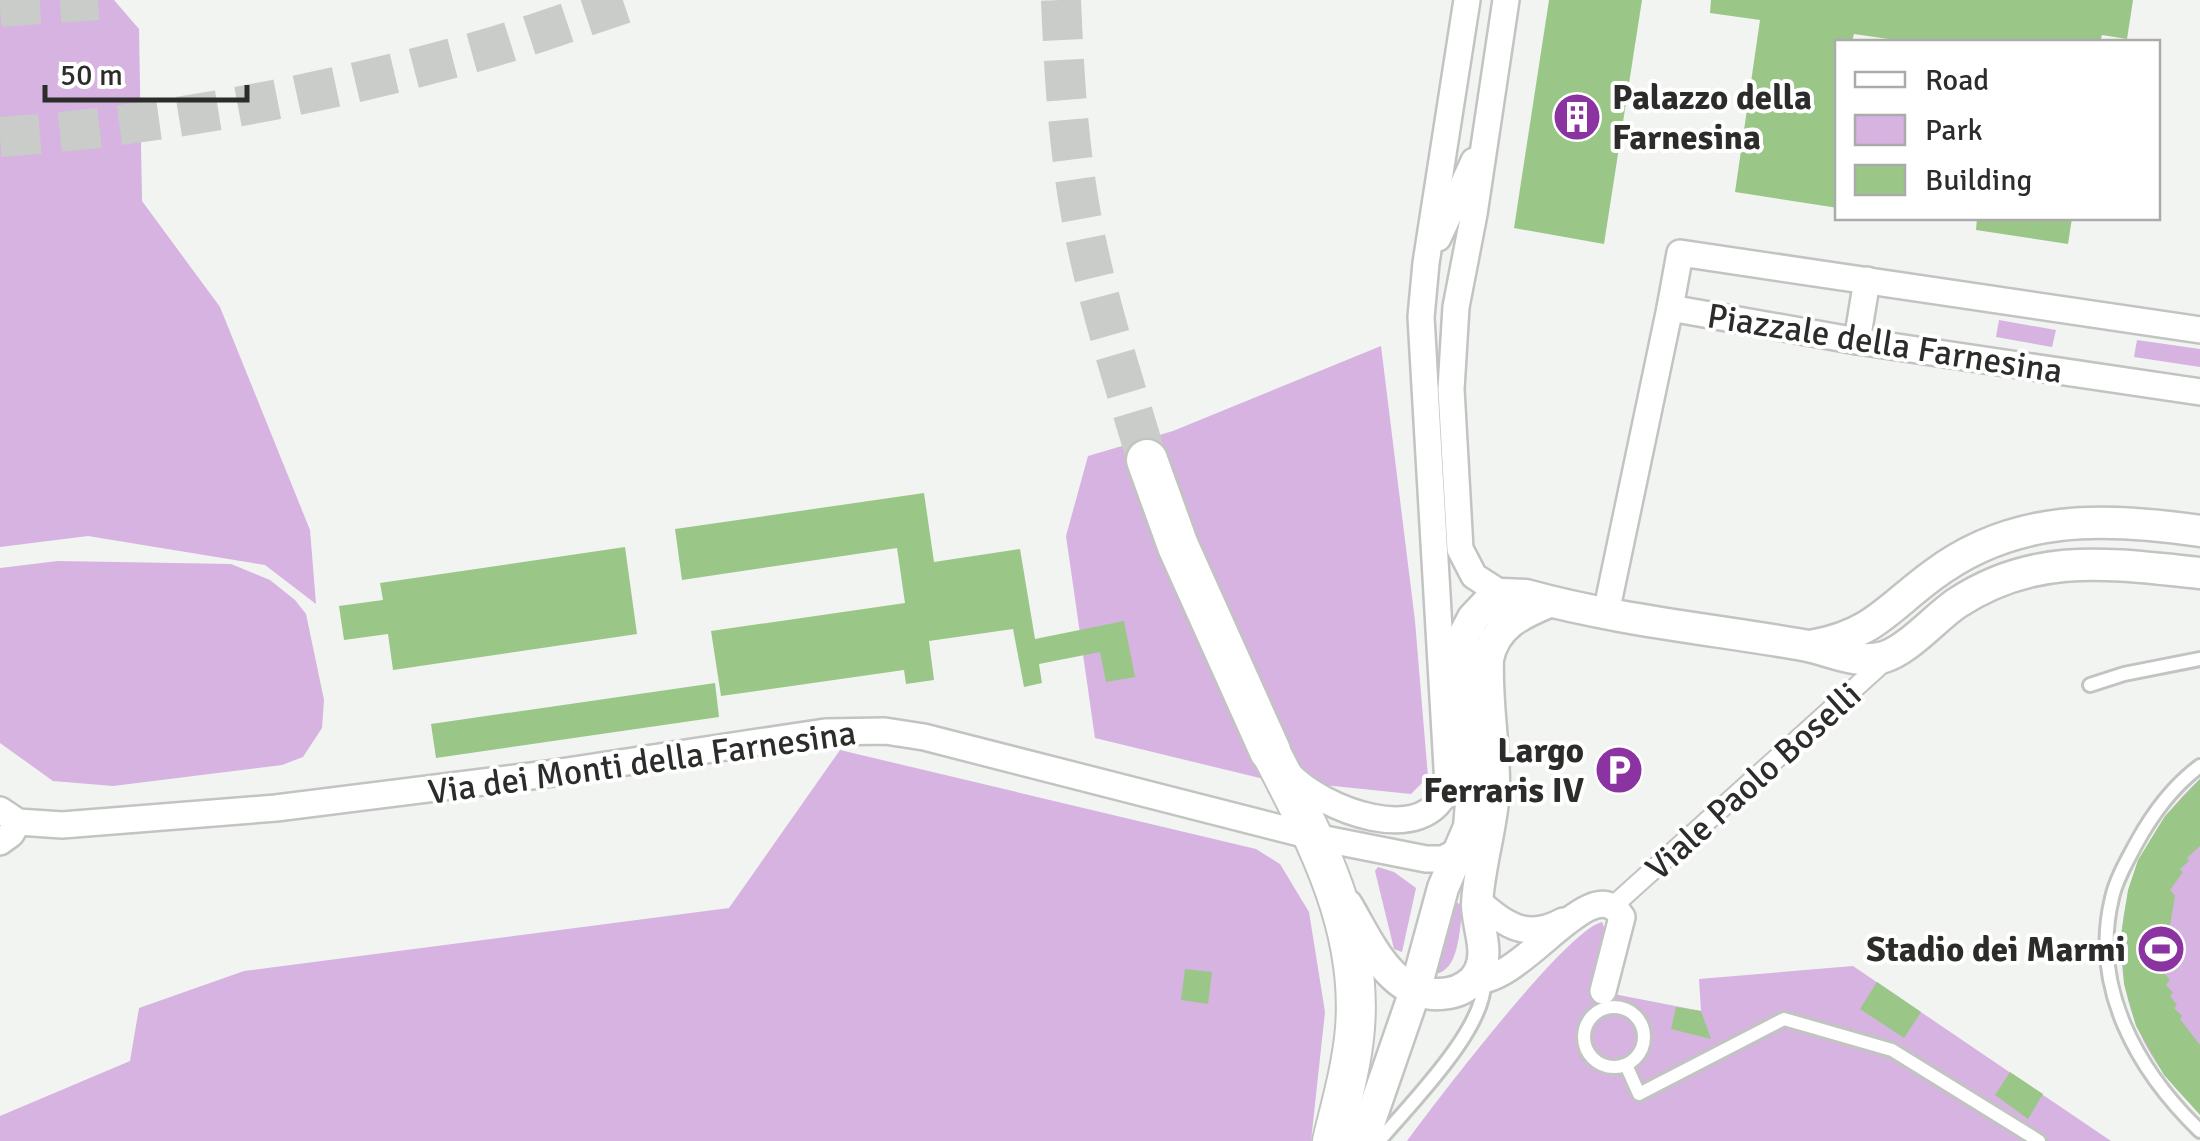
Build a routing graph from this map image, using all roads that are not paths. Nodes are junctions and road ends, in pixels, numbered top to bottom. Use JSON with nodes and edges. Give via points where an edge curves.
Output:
{"nodes":[{"id":1,"x":1467,"y":0,"type":"edge"},
{"id":2,"x":1506,"y":0,"type":"edge"},
{"id":3,"x":1484,"y":138,"type":"junction"},
{"id":4,"x":1426,"y":263,"type":"junction"},
{"id":5,"x":1867,"y":280,"type":"junction"},
{"id":6,"x":1670,"y":308,"type":"junction"},
{"id":7,"x":2200,"y":330,"type":"edge"},
{"id":8,"x":1857,"y":341,"type":"junction"},
{"id":9,"x":2200,"y":392,"type":"edge"},
{"id":10,"x":1147,"y":460,"type":"tunnel mouth"},
{"id":11,"x":2200,"y":531,"type":"edge"},
{"id":12,"x":2200,"y":573,"type":"edge"},
{"id":13,"x":1502,"y":594,"type":"junction"},
{"id":14,"x":1549,"y":602,"type":"junction"},
{"id":15,"x":1606,"y":613,"type":"junction"},
{"id":16,"x":1807,"y":646,"type":"junction"},
{"id":17,"x":1892,"y":654,"type":"junction"},
{"id":18,"x":2200,"y":659,"type":"edge"},
{"id":19,"x":2090,"y":685,"type":"dead end"},
{"id":20,"x":1270,"y":751,"type":"junction"},
{"id":21,"x":2200,"y":766,"type":"edge"},
{"id":22,"x":9,"y":816,"type":"edge"},
{"id":23,"x":1315,"y":838,"type":"junction"},
{"id":24,"x":0,"y":842,"type":"edge"},
{"id":25,"x":1458,"y":851,"type":"junction"},
{"id":26,"x":1334,"y":886,"type":"junction"},
{"id":27,"x":1478,"y":900,"type":"junction"},
{"id":28,"x":1613,"y":906,"type":"junction"},
{"id":29,"x":1576,"y":914,"type":"junction"},
{"id":30,"x":1479,"y":976,"type":"junction"},
{"id":31,"x":1416,"y":992,"type":"junction"},
{"id":32,"x":1606,"y":1000,"type":"junction"},
{"id":33,"x":1626,"y":1065,"type":"junction"},
{"id":34,"x":2200,"y":1131,"type":"edge"},
{"id":35,"x":1332,"y":1141,"type":"edge"},
{"id":36,"x":1363,"y":1141,"type":"edge"},
{"id":37,"x":1379,"y":1141,"type":"edge"},
{"id":38,"x":2038,"y":1141,"type":"edge"}],
"edges":[{"from":1,"to":4,"type":"street"},
{"from":2,"to":3,"type":"street"},
{"from":3,"to":4,"type":"street"},
{"from":3,"to":13,"type":"street","via":[[1456,307],[1451,425],[1463,560]]},
{"from":4,"to":20,"type":"street","via":[[1421,344],[1446,792],[1438,805],[1408,820],[1351,812],[1308,792]]},
{"from":5,"to":6,"type":"street","name":"Piazzale della Farnesina","via":[[1680,253]]},
{"from":5,"to":7,"type":"street","name":"Piazzale della Farnesina"},
{"from":5,"to":8,"type":"street"},
{"from":6,"to":8,"type":"street","name":"Piazzale della Farnesina"},
{"from":6,"to":15,"type":"street"},
{"from":8,"to":9,"type":"street","name":"Piazzale della Farnesina"},
{"from":10,"to":20,"type":"highway"},
{"from":11,"to":16,"type":"street","name":"Viale Paolo Boselli","via":[[2082,521],[1997,540],[1934,574],[1855,636]]},
{"from":12,"to":17,"type":"street","name":"Viale Paolo Boselli","via":[[2078,564],[2017,573],[1954,605]]},
{"from":13,"to":14,"type":"street"},
{"from":13,"to":25,"type":"street","via":[[1480,608],[1462,642],[1473,780],[1469,827]]},
{"from":14,"to":15,"type":"street"},
{"from":14,"to":27,"type":"street","via":[[1510,620],[1490,648],[1493,800]]},
{"from":15,"to":16,"type":"street"},
{"from":16,"to":17,"type":"street","name":"Viale Paolo Boselli","via":[[1853,659]]},
{"from":17,"to":28,"type":"street","name":"Viale Paolo Boselli"},
{"from":18,"to":19,"type":"lane"},
{"from":20,"to":23,"type":"main road"},
{"from":21,"to":34,"type":"lane","via":[[2148,821],[2112,894],[2106,930],[2116,1004],[2128,1036],[2158,1088]]},
{"from":22,"to":23,"type":"street","name":"Via dei Monti della Farnesina","via":[[62,825],[369,799],[864,730],[942,741]]},
{"from":22,"to":24,"type":"street","name":"Via dei Monti della Farnesina","via":[[11,834]]},
{"from":23,"to":25,"type":"street","name":"Via dei Monti della Farnesina","via":[[1426,859]]},
{"from":23,"to":26,"type":"main road"},
{"from":25,"to":31,"type":"street"},
{"from":26,"to":31,"type":"street","via":[[1385,968]]},
{"from":26,"to":35,"type":"main road","via":[[1350,941],[1356,1011]]},
{"from":27,"to":29,"type":"street","via":[[1507,926],[1526,931],[1548,929]]},
{"from":27,"to":30,"type":"street"},
{"from":28,"to":29,"type":"street","name":"Viale Paolo Boselli","via":[[1596,904]]},
{"from":28,"to":32,"type":"street","name":"Viale Paolo Boselli","via":[[1622,923]]},
{"from":29,"to":30,"type":"street","name":"Viale Paolo Boselli","via":[[1498,978]]},
{"from":30,"to":31,"type":"street","name":"Viale Paolo Boselli","via":[[1446,994]]},
{"from":30,"to":37,"type":"lane","via":[[1482,1005],[1473,1025]]},
{"from":31,"to":36,"type":"street"},
{"from":32,"to":33,"type":"lane","via":[[1641,1025],[1644,1044]]},
{"from":32,"to":33,"type":"lane","via":[[1586,1026],[1586,1046],[1597,1062]]},
{"from":33,"to":38,"type":"lane","via":[[1639,1094],[1784,1019],[1892,1050]]}]}
